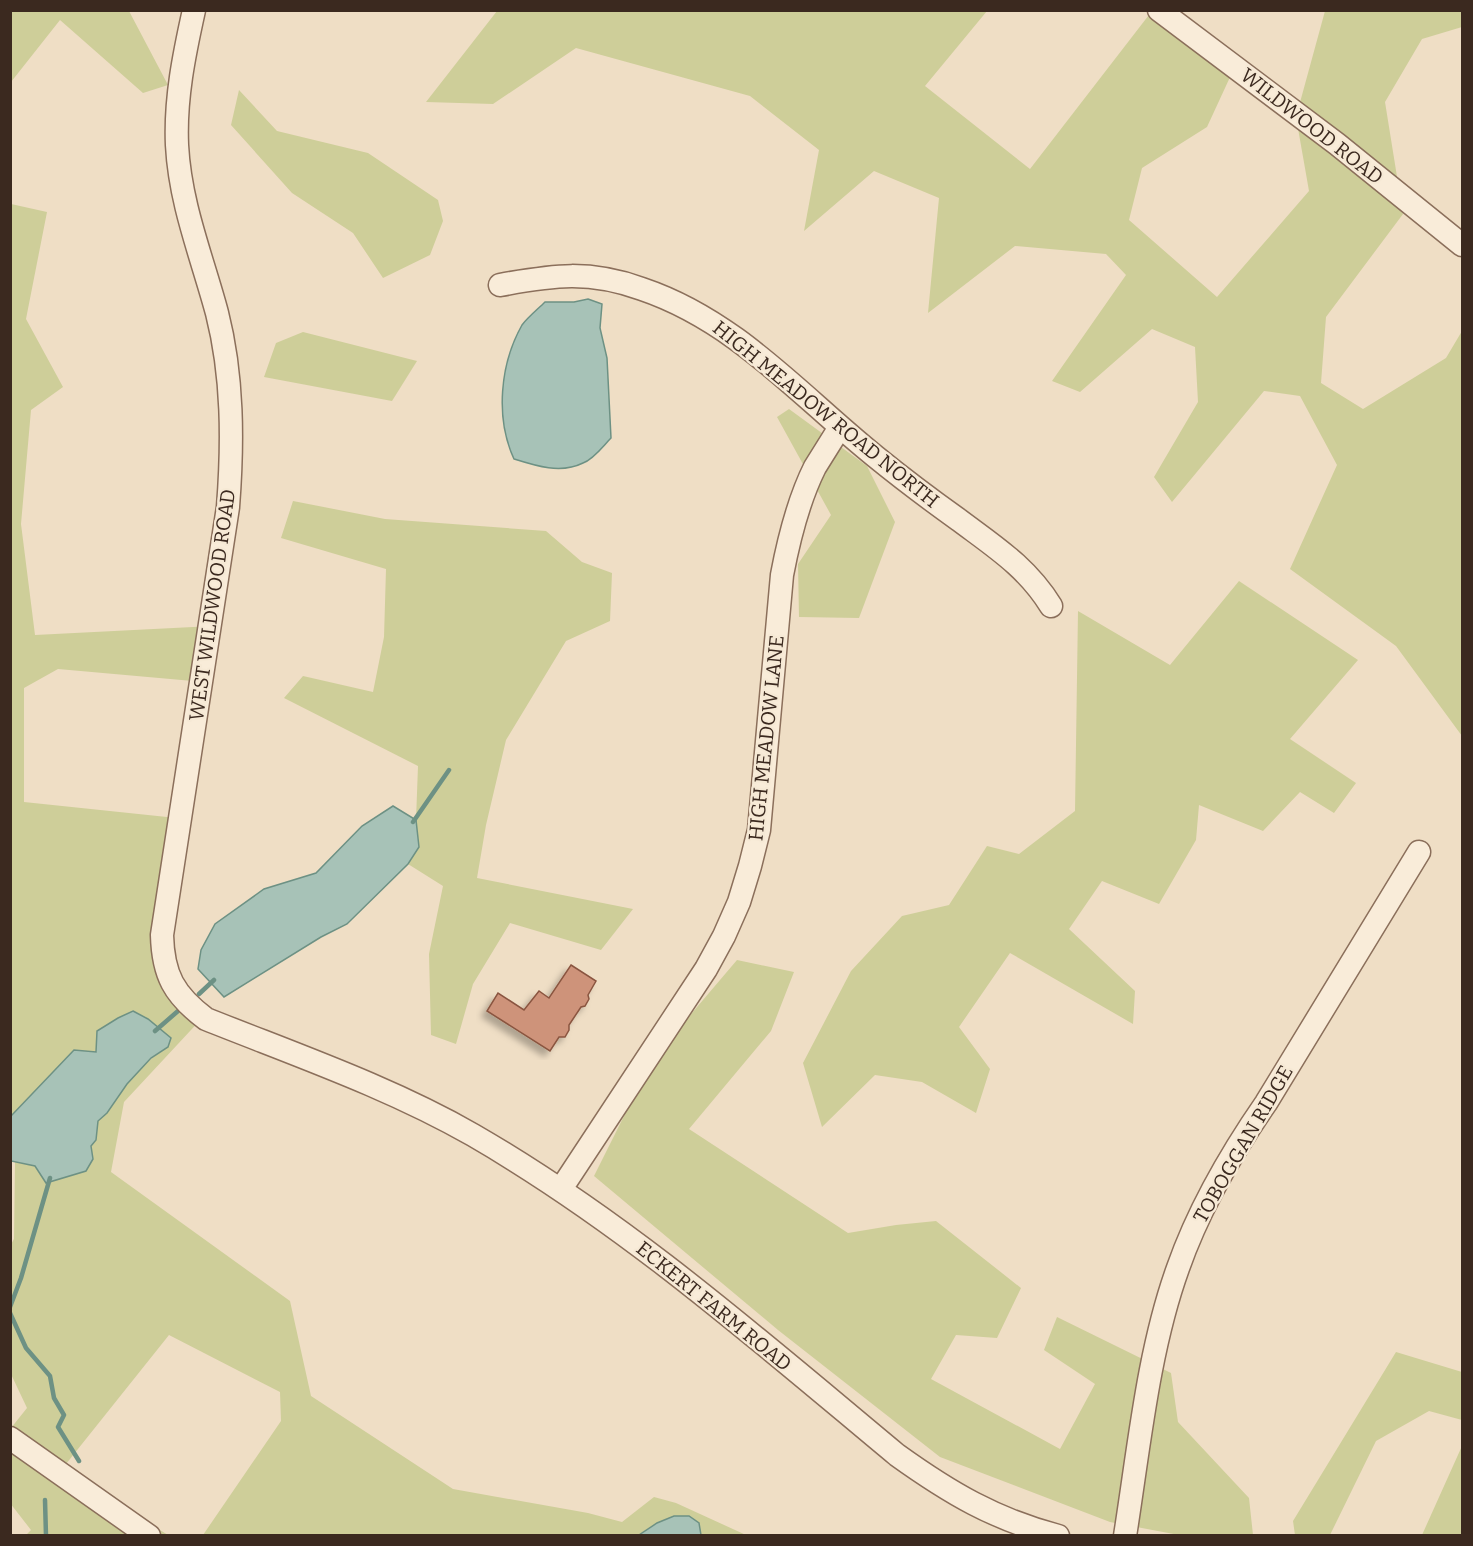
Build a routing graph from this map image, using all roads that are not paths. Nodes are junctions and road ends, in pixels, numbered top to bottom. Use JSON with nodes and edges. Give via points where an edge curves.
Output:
{"nodes":[{"id":1,"x":194,"y":10,"type":"edge"},
{"id":2,"x":1159,"y":10,"type":"edge"},
{"id":3,"x":1462,"y":245,"type":"edge"},
{"id":4,"x":500,"y":285,"type":"dead end"},
{"id":5,"x":840,"y":427,"type":"junction"},
{"id":6,"x":1052,"y":606,"type":"dead end"},
{"id":7,"x":1419,"y":852,"type":"dead end"},
{"id":8,"x":364,"y":1082,"type":"joint"},
{"id":9,"x":561,"y":1189,"type":"junction"},
{"id":10,"x":10,"y":1438,"type":"edge"},
{"id":11,"x":149,"y":1536,"type":"edge"},
{"id":12,"x":1058,"y":1536,"type":"edge"},
{"id":13,"x":1125,"y":1536,"type":"edge"}],
"edges":[{"from":1,"to":8,"type":"street","name":"WEST WILDWOOD ROAD","via":[[181,73],[177,146],[189,224],[217,315],[226,363],[232,459],[226,522],[162,935],[163,956],[177,992],[206,1019]]},
{"from":2,"to":3,"type":"street","name":"WILDWOOD ROAD"},
{"from":4,"to":5,"type":"street","name":"HIGH MEADOW ROAD NORTH","via":[[550,276],[588,276],[670,299],[742,341]]},
{"from":5,"to":6,"type":"street","name":"HIGH MEADOW ROAD NORTH","via":[[1008,555]]},
{"from":5,"to":9,"type":"street","name":"HIGH MEADOW LANE","via":[[816,467],[789,540],[782,575],[761,813],[739,902],[706,969]]},
{"from":7,"to":13,"type":"street","name":"TOBOGGAN RIDGE","via":[[1216,1181],[1193,1229],[1174,1278],[1155,1350]]},
{"from":8,"to":9,"type":"street","name":"ECKERT FARM ROAD","via":[[472,1134]]},
{"from":9,"to":12,"type":"street","name":"ECKERT FARM ROAD","via":[[710,1300],[928,1478],[998,1516]]},
{"from":10,"to":11,"type":"street"}]}
